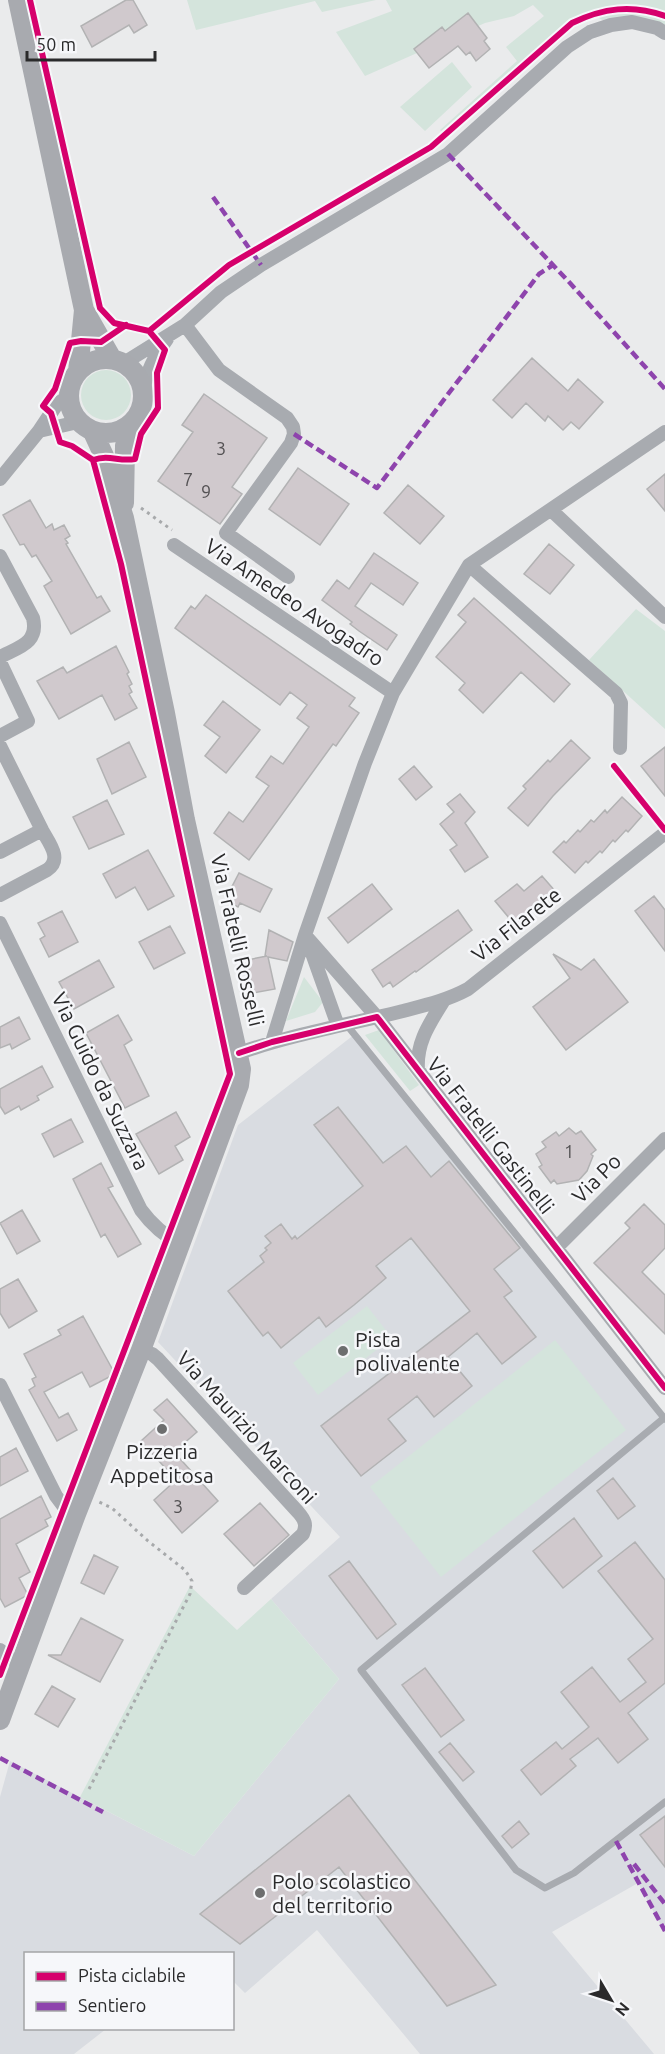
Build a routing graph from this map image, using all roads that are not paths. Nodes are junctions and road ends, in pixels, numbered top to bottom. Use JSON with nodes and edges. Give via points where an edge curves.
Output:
{"nodes":[{"id":1,"x":22,"y":1,"type":"edge"},
{"id":2,"x":665,"y":33,"type":"edge"},
{"id":3,"x":84,"y":310,"type":"junction"},
{"id":4,"x":185,"y":325,"type":"junction"},
{"id":5,"x":170,"y":334,"type":"junction"},
{"id":6,"x":118,"y":361,"type":"junction"},
{"id":7,"x":78,"y":372,"type":"junction"},
{"id":8,"x":143,"y":394,"type":"junction"},
{"id":9,"x":68,"y":397,"type":"junction"},
{"id":10,"x":132,"y":423,"type":"junction"},
{"id":11,"x":86,"y":427,"type":"junction"},
{"id":12,"x":39,"y":431,"type":"junction"},
{"id":13,"x":665,"y":432,"type":"edge"},
{"id":14,"x":0,"y":479,"type":"edge"},
{"id":15,"x":551,"y":510,"type":"junction"},
{"id":16,"x":124,"y":518,"type":"junction"},
{"id":17,"x":174,"y":545,"type":"dead end"},
{"id":18,"x":0,"y":556,"type":"edge"},
{"id":19,"x":469,"y":565,"type":"junction"},
{"id":20,"x":288,"y":577,"type":"dead end"},
{"id":21,"x":665,"y":617,"type":"edge"},
{"id":22,"x":0,"y":657,"type":"edge"},
{"id":23,"x":0,"y":662,"type":"edge"},
{"id":24,"x":393,"y":693,"type":"junction"},
{"id":25,"x":0,"y":736,"type":"edge"},
{"id":26,"x":0,"y":746,"type":"edge"},
{"id":27,"x":621,"y":748,"type":"dead end"},
{"id":28,"x":42,"y":830,"type":"junction"},
{"id":29,"x":665,"y":833,"type":"edge"},
{"id":30,"x":0,"y":852,"type":"edge"},
{"id":31,"x":0,"y":895,"type":"edge"},
{"id":32,"x":0,"y":923,"type":"edge"},
{"id":33,"x":305,"y":935,"type":"junction"},
{"id":34,"x":4,"y":941,"type":"edge"},
{"id":35,"x":444,"y":1000,"type":"junction"},
{"id":36,"x":377,"y":1017,"type":"junction"},
{"id":37,"x":342,"y":1025,"type":"junction"},
{"id":38,"x":272,"y":1041,"type":"junction"},
{"id":39,"x":239,"y":1053,"type":"junction"},
{"id":40,"x":418,"y":1070,"type":"junction"},
{"id":41,"x":665,"y":1139,"type":"edge"},
{"id":42,"x":180,"y":1244,"type":"junction"},
{"id":43,"x":557,"y":1247,"type":"junction"},
{"id":44,"x":141,"y":1350,"type":"junction"},
{"id":45,"x":0,"y":1385,"type":"edge"},
{"id":46,"x":665,"y":1388,"type":"edge"},
{"id":47,"x":664,"y":1418,"type":"edge"},
{"id":48,"x":76,"y":1514,"type":"junction"},
{"id":49,"x":244,"y":1588,"type":"dead end"},
{"id":50,"x":0,"y":1650,"type":"edge"},
{"id":51,"x":20,"y":1664,"type":"junction"},
{"id":52,"x":0,"y":1720,"type":"edge"},
{"id":53,"x":665,"y":1802,"type":"edge"}],
"edges":[{"from":1,"to":3,"type":"street"},
{"from":2,"to":4,"type":"street","via":[[632,22],[590,32],[567,47],[448,154],[261,265],[221,292]]},
{"from":3,"to":6,"type":"street"},
{"from":3,"to":7,"type":"street"},
{"from":4,"to":5,"type":"street"},
{"from":4,"to":20,"type":"street","via":[[219,370],[280,411],[293,427],[291,443],[226,533]]},
{"from":5,"to":6,"type":"street"},
{"from":5,"to":8,"type":"street","via":[[154,358]]},
{"from":6,"to":7,"type":"street","via":[[89,363]]},
{"from":6,"to":8,"type":"street","via":[[138,376]]},
{"from":7,"to":9,"type":"street"},
{"from":8,"to":10,"type":"street","name":"Via Fratelli Rosselli"},
{"from":9,"to":11,"type":"street","name":"Via Fratelli Rosselli","via":[[73,414]]},
{"from":9,"to":12,"type":"street","via":[[57,404]]},
{"from":10,"to":11,"type":"street","via":[[123,430],[103,434]]},
{"from":10,"to":16,"type":"street","name":"Via Fratelli Rosselli","via":[[125,446]]},
{"from":11,"to":12,"type":"street"},
{"from":11,"to":16,"type":"street","name":"Via Fratelli Rosselli","via":[[104,456]]},
{"from":12,"to":14,"type":"street"},
{"from":13,"to":15,"type":"street","name":"Via Amedeo Avogadro"},
{"from":15,"to":19,"type":"street","name":"Via Amedeo Avogadro"},
{"from":15,"to":21,"type":"street"},
{"from":16,"to":39,"type":"street","name":"Via Fratelli Rosselli","via":[[164,674],[185,820]]},
{"from":17,"to":24,"type":"street","name":"Via Amedeo Avogadro"},
{"from":18,"to":22,"type":"street","via":[[35,627],[29,641]]},
{"from":19,"to":24,"type":"street","name":"Via Amedeo Avogadro"},
{"from":19,"to":27,"type":"street","via":[[616,693],[621,703]]},
{"from":23,"to":25,"type":"street","via":[[28,720]]},
{"from":24,"to":33,"type":"street","name":"Via Amedeo Avogadro"},
{"from":26,"to":28,"type":"street"},
{"from":28,"to":30,"type":"street"},
{"from":28,"to":31,"type":"street","via":[[54,852],[52,866]]},
{"from":29,"to":35,"type":"street","name":"Via Filarete","via":[[468,989]]},
{"from":32,"to":34,"type":"street","name":"Via Guido da Suzzara"},
{"from":33,"to":36,"type":"street","name":"Via Fratelli Gastinelli"},
{"from":33,"to":37,"type":"street"},
{"from":33,"to":38,"type":"street","name":"Via Amedeo Avogadro"},
{"from":34,"to":42,"type":"street","name":"Via Guido da Suzzara","via":[[141,1210],[152,1225]]},
{"from":35,"to":36,"type":"street","name":"Via Filarete"},
{"from":35,"to":40,"type":"street","via":[[420,1043]]},
{"from":36,"to":37,"type":"street"},
{"from":36,"to":40,"type":"street","name":"Via Fratelli Gastinelli"},
{"from":37,"to":38,"type":"street"},
{"from":37,"to":47,"type":"lane"},
{"from":38,"to":39,"type":"street"},
{"from":39,"to":42,"type":"street","name":"Via Fratelli Rosselli","via":[[239,1085]]},
{"from":40,"to":43,"type":"street","name":"Via Fratelli Gastinelli"},
{"from":41,"to":43,"type":"street","name":"Via Po"},
{"from":42,"to":44,"type":"street","name":"Via Fratelli Rosselli"},
{"from":43,"to":46,"type":"street","name":"Via Fratelli Gastinelli"},
{"from":44,"to":48,"type":"street","name":"Via Fratelli Rosselli"},
{"from":44,"to":49,"type":"street","name":"Via Maurizio Marconi","via":[[158,1359],[305,1523],[303,1534]]},
{"from":45,"to":48,"type":"street","via":[[56,1496]]},
{"from":47,"to":53,"type":"lane","via":[[362,1670],[516,1870],[545,1888],[574,1873]]},
{"from":48,"to":51,"type":"street","name":"Via Fratelli Rosselli"},
{"from":50,"to":51,"type":"street"},
{"from":51,"to":52,"type":"street","name":"Via Fratelli Rosselli"}]}
